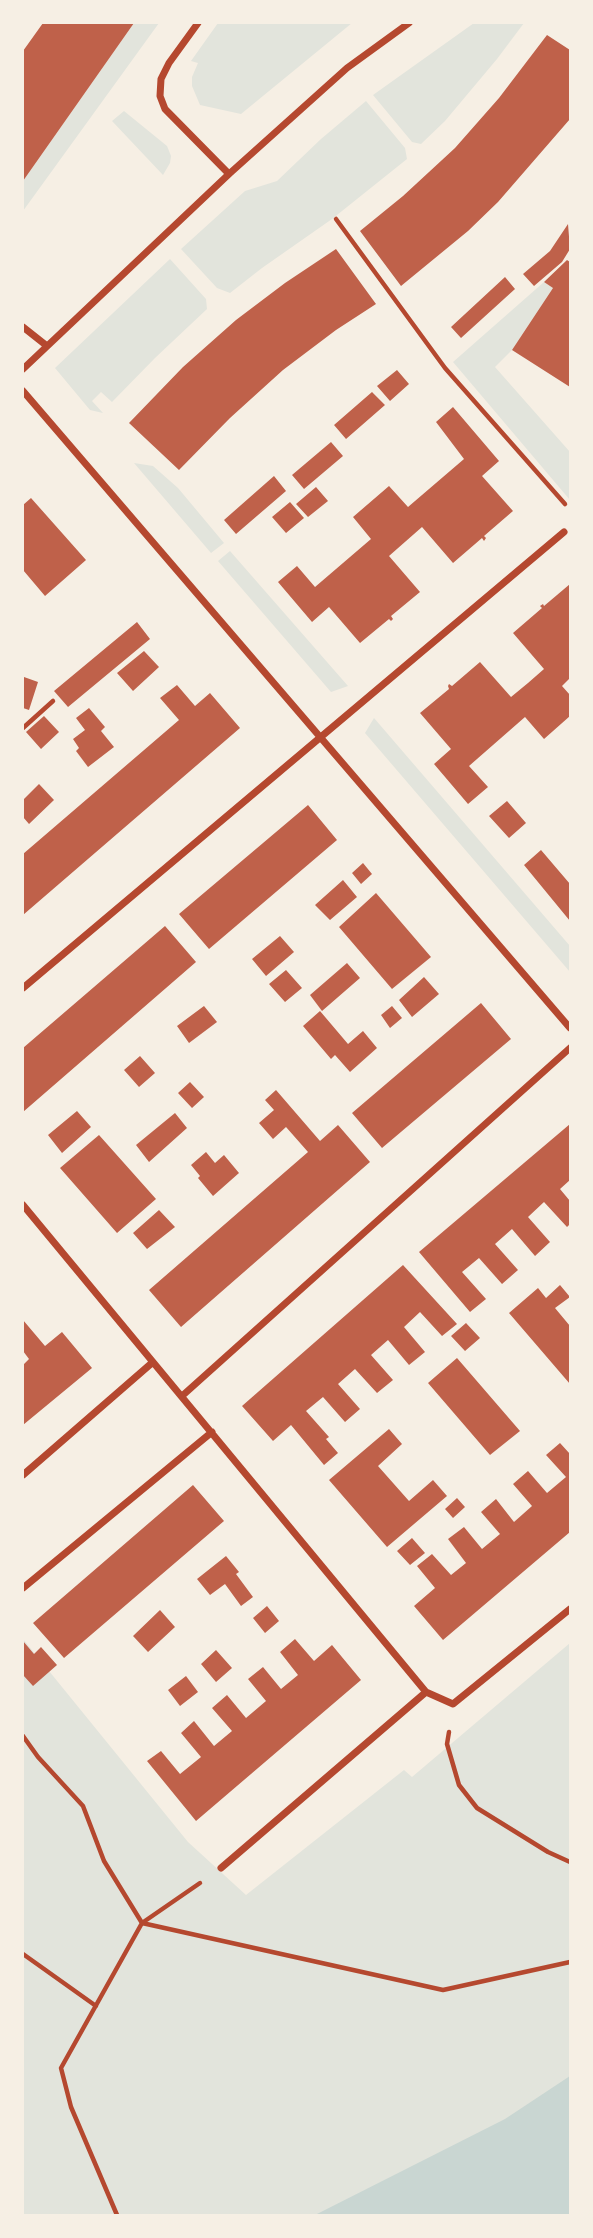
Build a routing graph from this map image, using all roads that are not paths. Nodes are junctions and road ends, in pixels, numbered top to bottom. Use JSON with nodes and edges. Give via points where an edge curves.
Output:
{"nodes":[{"id":1,"x":198,"y":23,"type":"edge"},
{"id":2,"x":409,"y":23,"type":"edge"},
{"id":3,"x":229,"y":174,"type":"junction"},
{"id":4,"x":23,"y":327,"type":"edge"},
{"id":5,"x":47,"y":346,"type":"junction"},
{"id":6,"x":23,"y":369,"type":"edge"},
{"id":7,"x":23,"y":391,"type":"edge"},
{"id":8,"x":564,"y":532,"type":"dead end"},
{"id":9,"x":322,"y":737,"type":"junction"},
{"id":10,"x":23,"y":988,"type":"edge"},
{"id":11,"x":570,"y":1028,"type":"edge"},
{"id":12,"x":570,"y":1048,"type":"edge"},
{"id":13,"x":23,"y":1205,"type":"edge"},
{"id":14,"x":153,"y":1363,"type":"junction"},
{"id":15,"x":182,"y":1396,"type":"junction"},
{"id":16,"x":212,"y":1432,"type":"junction"},
{"id":17,"x":23,"y":1475,"type":"edge"},
{"id":18,"x":23,"y":1588,"type":"edge"},
{"id":19,"x":570,"y":1609,"type":"edge"},
{"id":20,"x":426,"y":1692,"type":"junction"},
{"id":21,"x":221,"y":1868,"type":"road end"}],
"edges":[{"from":1,"to":3,"type":"street","via":[[169,63],[161,79],[160,96],[165,109]]},
{"from":2,"to":3,"type":"street","via":[[347,68]]},
{"from":3,"to":5,"type":"street"},
{"from":4,"to":5,"type":"street"},
{"from":5,"to":6,"type":"street"},
{"from":7,"to":9,"type":"street"},
{"from":8,"to":9,"type":"street"},
{"from":9,"to":10,"type":"street"},
{"from":9,"to":11,"type":"street"},
{"from":12,"to":15,"type":"street"},
{"from":13,"to":14,"type":"street"},
{"from":14,"to":15,"type":"street"},
{"from":14,"to":17,"type":"street"},
{"from":15,"to":16,"type":"street"},
{"from":16,"to":18,"type":"street"},
{"from":16,"to":20,"type":"street"},
{"from":19,"to":20,"type":"street","via":[[453,1704]]},
{"from":20,"to":21,"type":"street"}]}
